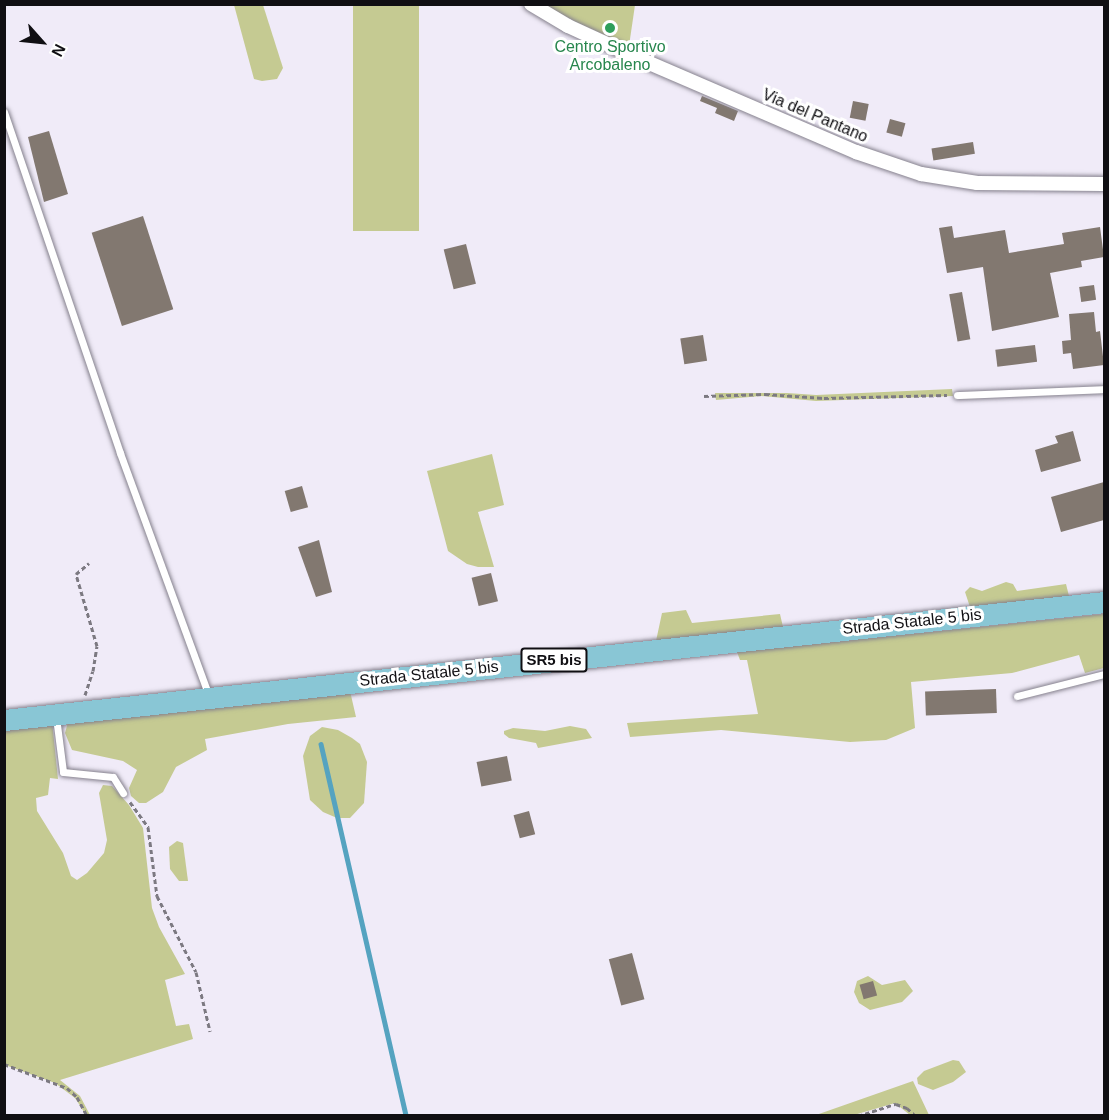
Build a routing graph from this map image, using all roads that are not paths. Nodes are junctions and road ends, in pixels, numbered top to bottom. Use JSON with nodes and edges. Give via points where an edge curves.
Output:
{"nodes":[{"id":1,"x":531,"y":4,"type":"edge"},
{"id":2,"x":4,"y":112,"type":"edge"},
{"id":3,"x":1104,"y":184,"type":"edge"},
{"id":4,"x":1104,"y":389,"type":"edge"},
{"id":5,"x":957,"y":395,"type":"road end"},
{"id":6,"x":1104,"y":602,"type":"edge"},
{"id":7,"x":1104,"y":674,"type":"edge"},
{"id":8,"x":1017,"y":696,"type":"dead end"},
{"id":9,"x":210,"y":698,"type":"junction"},
{"id":10,"x":56,"y":714,"type":"junction"},
{"id":11,"x":4,"y":720,"type":"edge"},
{"id":12,"x":123,"y":793,"type":"road end"}],
"edges":[{"from":1,"to":3,"type":"street","name":"Via del Pantano","via":[[633,56],[856,152],[921,174],[977,183]]},
{"from":2,"to":9,"type":"lane","via":[[120,453]]},
{"from":4,"to":5,"type":"lane"},
{"from":6,"to":9,"type":"main road","name":"Strada Statale 5 bis","number":"SR5 bis"},
{"from":7,"to":8,"type":"lane"},
{"from":9,"to":10,"type":"main road","name":"Strada Statale 5 bis","number":"SR5 bis"},
{"from":10,"to":11,"type":"main road","name":"Strada Statale 5 bis","number":"SR5 bis"},
{"from":10,"to":12,"type":"lane","via":[[63,772],[113,777]]}]}
